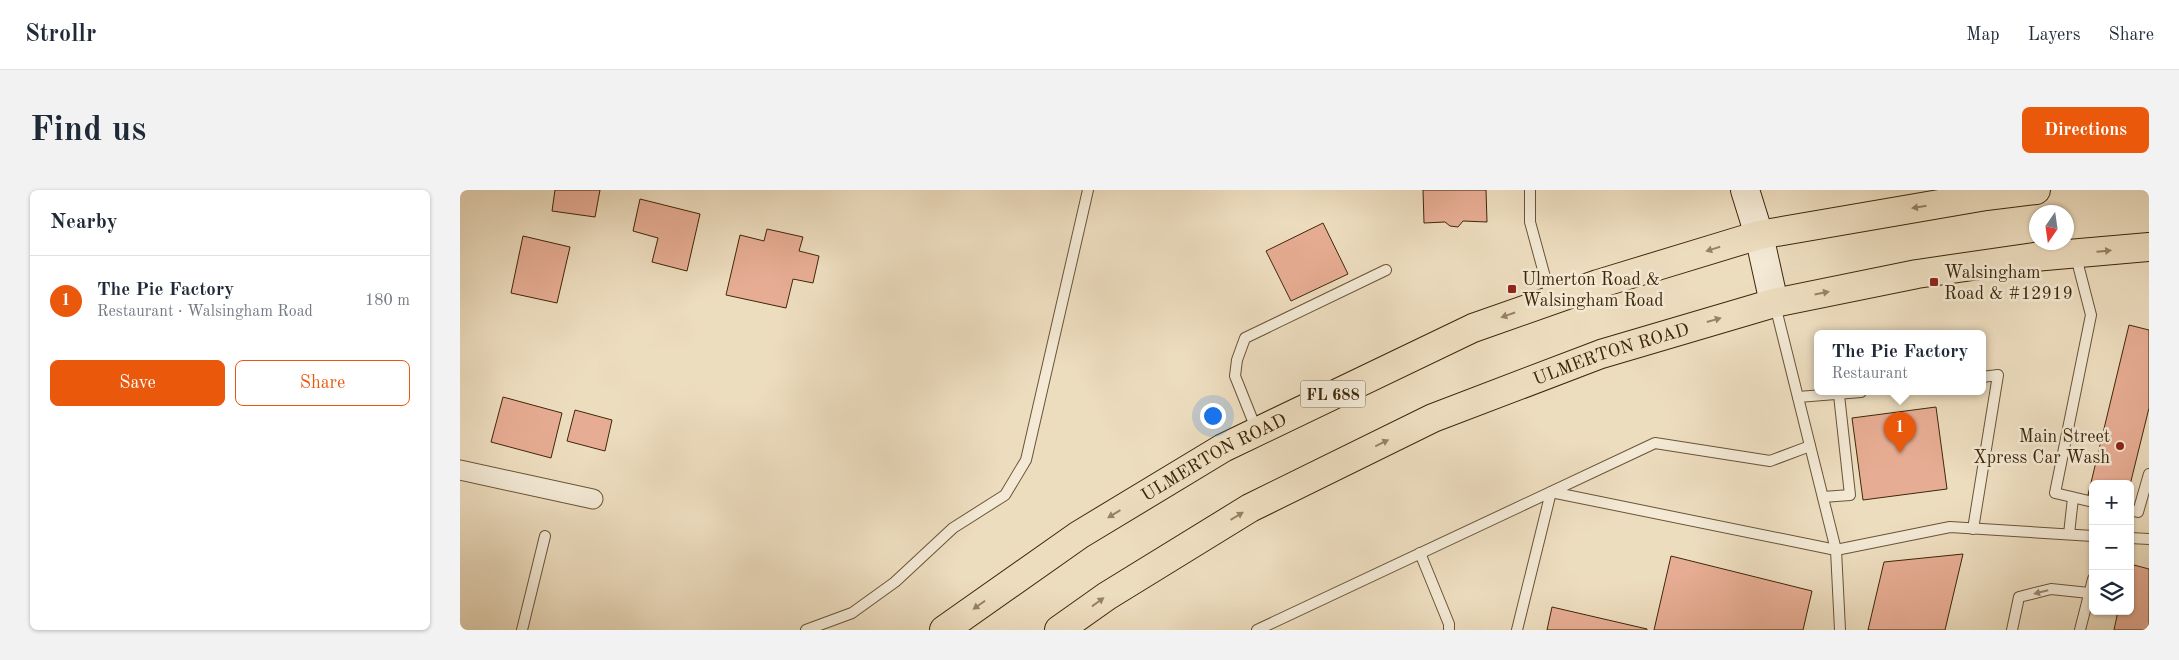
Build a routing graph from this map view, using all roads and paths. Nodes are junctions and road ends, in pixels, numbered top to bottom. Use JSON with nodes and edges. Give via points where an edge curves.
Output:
{"nodes":[{"id":1,"x":1088,"y":190,"type":"edge"},
{"id":2,"x":1530,"y":190,"type":"edge"},
{"id":3,"x":1745,"y":190,"type":"edge"},
{"id":4,"x":2025,"y":191,"type":"edge"},
{"id":5,"x":1759,"y":235,"type":"junction"},
{"id":6,"x":2149,"y":246,"type":"edge"},
{"id":7,"x":2075,"y":254,"type":"junction"},
{"id":8,"x":1386,"y":270,"type":"dead end"},
{"id":9,"x":1551,"y":300,"type":"junction"},
{"id":10,"x":1774,"y":303,"type":"junction"},
{"id":11,"x":1986,"y":376,"type":"edge"},
{"id":12,"x":1829,"y":395,"type":"edge"},
{"id":13,"x":1839,"y":395,"type":"edge"},
{"id":14,"x":1798,"y":398,"type":"junction"},
{"id":15,"x":1257,"y":432,"type":"junction"},
{"id":16,"x":1810,"y":446,"type":"junction"},
{"id":17,"x":460,"y":470,"type":"edge"},
{"id":18,"x":2149,"y":474,"type":"edge"},
{"id":19,"x":1551,"y":492,"type":"junction"},
{"id":20,"x":1823,"y":497,"type":"junction"},
{"id":21,"x":2073,"y":498,"type":"junction"},
{"id":22,"x":593,"y":499,"type":"dead end"},
{"id":23,"x":2089,"y":501,"type":"edge"},
{"id":24,"x":2134,"y":511,"type":"edge"},
{"id":25,"x":1973,"y":528,"type":"junction"},
{"id":26,"x":2070,"y":534,"type":"junction"},
{"id":27,"x":545,"y":536,"type":"dead end"},
{"id":28,"x":2089,"y":536,"type":"edge"},
{"id":29,"x":2134,"y":538,"type":"edge"},
{"id":30,"x":2149,"y":540,"type":"edge"},
{"id":31,"x":1836,"y":550,"type":"junction"},
{"id":32,"x":1420,"y":553,"type":"junction"},
{"id":33,"x":2089,"y":593,"type":"joint"},
{"id":34,"x":522,"y":630,"type":"edge"},
{"id":35,"x":806,"y":630,"type":"edge"},
{"id":36,"x":944,"y":630,"type":"edge"},
{"id":37,"x":1059,"y":630,"type":"edge"},
{"id":38,"x":1257,"y":630,"type":"edge"},
{"id":39,"x":1448,"y":630,"type":"edge"},
{"id":40,"x":1517,"y":630,"type":"edge"},
{"id":41,"x":1840,"y":630,"type":"edge"},
{"id":42,"x":2012,"y":630,"type":"edge"},
{"id":43,"x":2080,"y":630,"type":"edge"}],
"edges":[{"from":1,"to":35,"type":"lane","via":[[1026,460],[1005,495],[953,528],[895,582],[852,613]]},
{"from":2,"to":9,"type":"lane","via":[[1530,222]]},
{"from":3,"to":5,"type":"street"},
{"from":4,"to":5,"type":"main road","number":"FL 688","one_way":true},
{"from":5,"to":9,"type":"main road","name":"ULMERTON ROAD","number":"FL 688","one_way":true},
{"from":5,"to":10,"type":"street"},
{"from":7,"to":6,"type":"main road","name":"ULMERTON ROAD","one_way":true},
{"from":10,"to":7,"type":"main road","name":"ULMERTON ROAD","one_way":true,"via":[[1917,274]]},
{"from":7,"to":21,"type":"lane","via":[[2091,315],[2055,493]]},
{"from":8,"to":15,"type":"lane","via":[[1245,338],[1237,360],[1236,376]]},
{"from":9,"to":15,"type":"main road","name":"ULMERTON ROAD","number":"FL 688","one_way":true,"via":[[1473,328]]},
{"from":10,"to":14,"type":"lane"},
{"from":37,"to":10,"type":"main road","name":"ULMERTON ROAD","one_way":true,"via":[[1107,596],[1250,508],[1433,418],[1600,354]]},
{"from":11,"to":25,"type":"lane","via":[[1998,375]]},
{"from":12,"to":14,"type":"lane"},
{"from":13,"to":20,"type":"lane","via":[[1850,494]]},
{"from":14,"to":16,"type":"lane"},
{"from":15,"to":36,"type":"main road","name":"ULMERTON ROAD","number":"FL 688","one_way":true,"via":[[1222,448],[1079,535]]},
{"from":16,"to":19,"type":"lane","via":[[1770,461],[1655,443]]},
{"from":16,"to":20,"type":"lane"},
{"from":17,"to":22,"type":"street"},
{"from":18,"to":24,"type":"lane","via":[[2138,512]]},
{"from":19,"to":31,"type":"lane"},
{"from":19,"to":32,"type":"lane"},
{"from":19,"to":40,"type":"lane"},
{"from":20,"to":31,"type":"lane"},
{"from":21,"to":23,"type":"lane"},
{"from":21,"to":26,"type":"lane"},
{"from":25,"to":26,"type":"lane"},
{"from":25,"to":31,"type":"lane","via":[[1950,527]]},
{"from":26,"to":28,"type":"lane"},
{"from":27,"to":34,"type":"lane"},
{"from":29,"to":30,"type":"lane"},
{"from":31,"to":41,"type":"lane"},
{"from":32,"to":38,"type":"lane"},
{"from":32,"to":39,"type":"lane","via":[[1449,624]]},
{"from":33,"to":42,"type":"lane","one_way":true,"via":[[2051,589],[2020,597]]},
{"from":33,"to":43,"type":"lane"}]}
